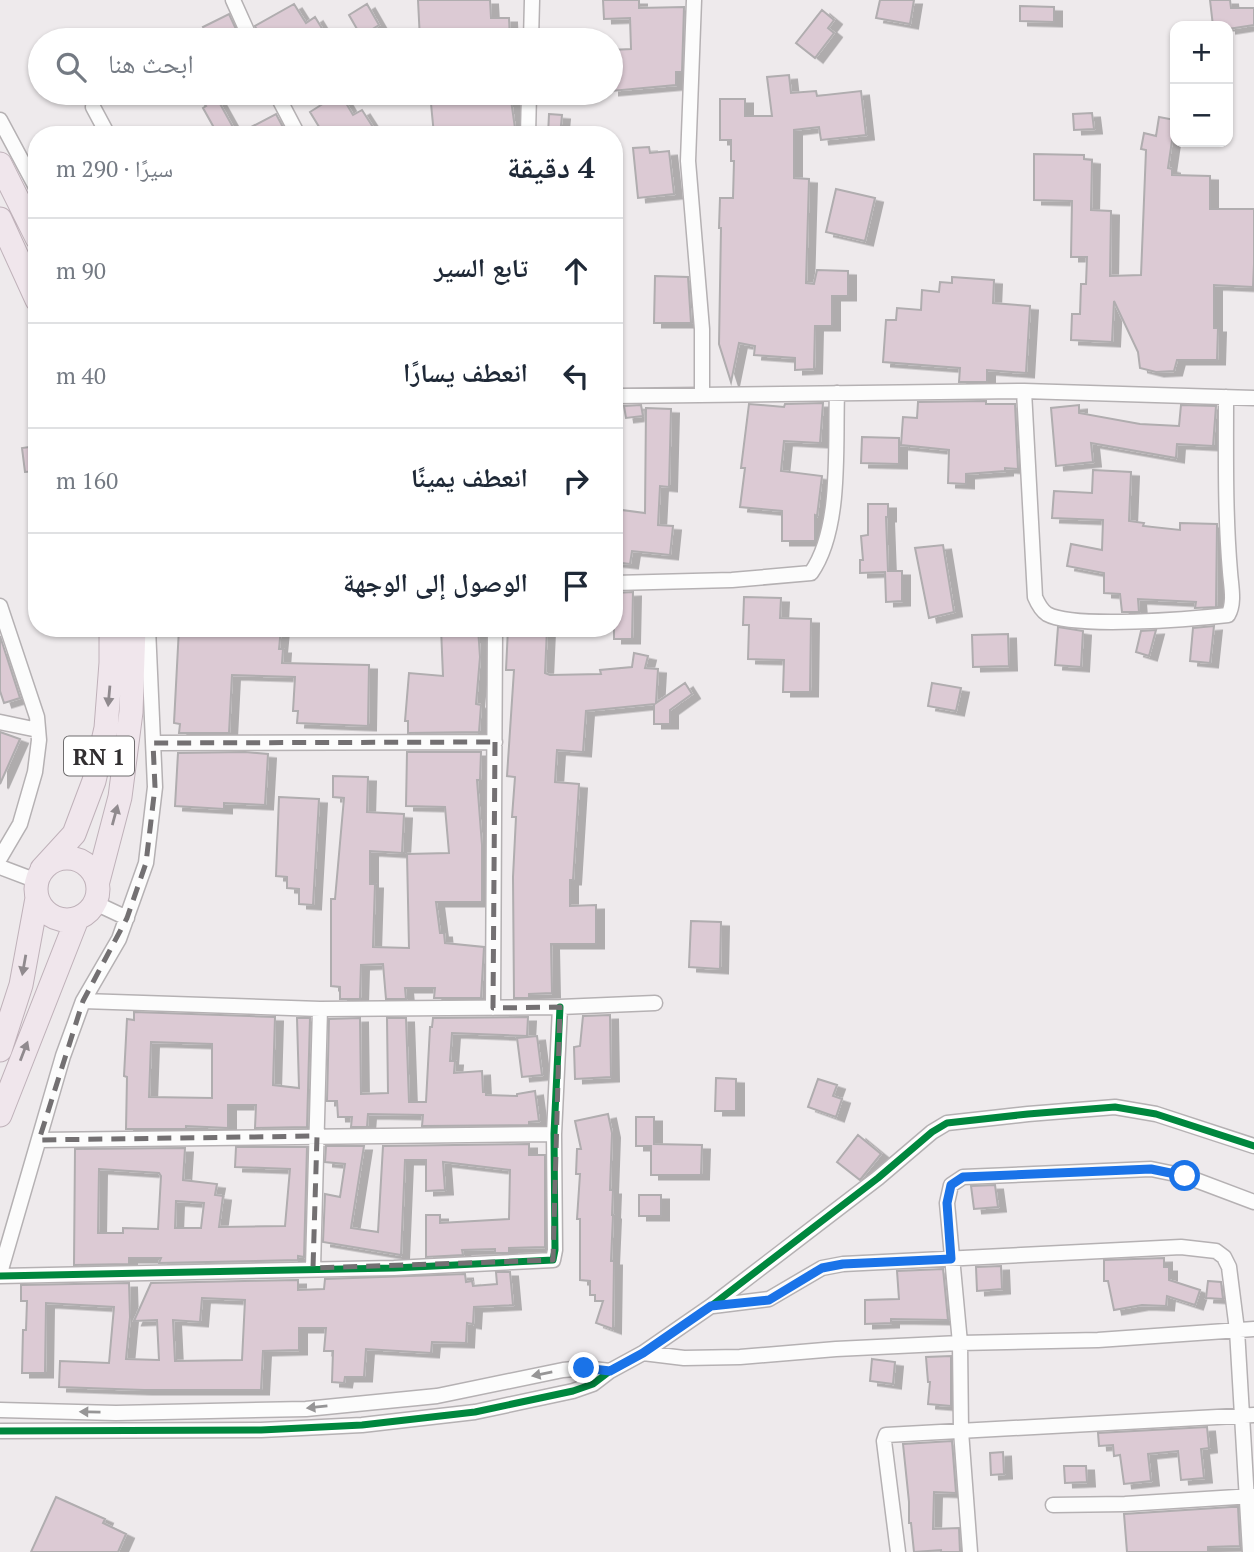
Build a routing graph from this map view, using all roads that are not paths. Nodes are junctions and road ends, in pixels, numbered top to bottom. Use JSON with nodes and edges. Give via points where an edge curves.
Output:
{"nodes":[{"id":1,"x":233,"y":0,"type":"edge"},
{"id":2,"x":532,"y":0,"type":"edge"},
{"id":3,"x":694,"y":0,"type":"edge"},
{"id":4,"x":246,"y":28,"type":"edge"},
{"id":5,"x":531,"y":28,"type":"edge"},
{"id":6,"x":282,"y":105,"type":"edge"},
{"id":7,"x":528,"y":105,"type":"edge"},
{"id":8,"x":93,"y":107,"type":"dead end"},
{"id":9,"x":0,"y":120,"type":"edge"},
{"id":10,"x":103,"y":126,"type":"edge"},
{"id":11,"x":293,"y":126,"type":"edge"},
{"id":12,"x":527,"y":126,"type":"edge"},
{"id":13,"x":0,"y":164,"type":"edge"},
{"id":14,"x":28,"y":172,"type":"edge"},
{"id":15,"x":0,"y":219,"type":"edge"},
{"id":16,"x":28,"y":220,"type":"edge"},
{"id":17,"x":28,"y":280,"type":"edge"},
{"id":18,"x":1024,"y":391,"type":"junction"},
{"id":19,"x":837,"y":393,"type":"junction"},
{"id":20,"x":702,"y":395,"type":"junction"},
{"id":21,"x":623,"y":396,"type":"edge"},
{"id":22,"x":1226,"y":397,"type":"junction"},
{"id":23,"x":1254,"y":398,"type":"edge"},
{"id":24,"x":623,"y":583,"type":"edge"},
{"id":25,"x":0,"y":606,"type":"edge"},
{"id":26,"x":111,"y":637,"type":"edge"},
{"id":27,"x":134,"y":637,"type":"edge"},
{"id":28,"x":148,"y":637,"type":"edge"},
{"id":29,"x":495,"y":637,"type":"edge"},
{"id":30,"x":0,"y":722,"type":"edge"},
{"id":31,"x":38,"y":730,"type":"junction"},
{"id":32,"x":495,"y":742,"type":"junction"},
{"id":33,"x":153,"y":743,"type":"junction"},
{"id":34,"x":0,"y":858,"type":"edge"},
{"id":35,"x":0,"y":867,"type":"edge"},
{"id":36,"x":39,"y":883,"type":"junction"},
{"id":37,"x":97,"y":892,"type":"junction"},
{"id":38,"x":127,"y":918,"type":"junction"},
{"id":39,"x":76,"y":919,"type":"junction"},
{"id":40,"x":83,"y":1001,"type":"junction"},
{"id":41,"x":655,"y":1003,"type":"dead end"},
{"id":42,"x":560,"y":1007,"type":"junction"},
{"id":43,"x":493,"y":1008,"type":"junction"},
{"id":44,"x":320,"y":1009,"type":"junction"},
{"id":45,"x":0,"y":1050,"type":"edge"},
{"id":46,"x":0,"y":1115,"type":"edge"},
{"id":47,"x":554,"y":1135,"type":"junction"},
{"id":48,"x":317,"y":1136,"type":"junction"},
{"id":49,"x":39,"y":1140,"type":"junction"},
{"id":50,"x":1254,"y":1146,"type":"edge"},
{"id":51,"x":1254,"y":1202,"type":"edge"},
{"id":52,"x":951,"y":1259,"type":"junction"},
{"id":53,"x":313,"y":1268,"type":"junction"},
{"id":54,"x":0,"y":1275,"type":"edge"},
{"id":55,"x":711,"y":1306,"type":"junction"},
{"id":56,"x":1254,"y":1329,"type":"edge"},
{"id":57,"x":1237,"y":1330,"type":"junction"},
{"id":58,"x":960,"y":1343,"type":"junction"},
{"id":59,"x":643,"y":1353,"type":"junction"},
{"id":60,"x":610,"y":1371,"type":"junction"},
{"id":61,"x":266,"y":1409,"type":"junction"},
{"id":62,"x":0,"y":1410,"type":"edge"},
{"id":63,"x":132,"y":1412,"type":"junction"},
{"id":64,"x":1248,"y":1415,"type":"edge"},
{"id":65,"x":267,"y":1430,"type":"junction"},
{"id":66,"x":0,"y":1431,"type":"edge"},
{"id":67,"x":131,"y":1431,"type":"junction"},
{"id":68,"x":961,"y":1431,"type":"junction"},
{"id":69,"x":1250,"y":1496,"type":"edge"},
{"id":70,"x":1053,"y":1505,"type":"dead end"},
{"id":71,"x":898,"y":1552,"type":"edge"},
{"id":72,"x":971,"y":1552,"type":"edge"},
{"id":73,"x":1250,"y":1552,"type":"edge"}],
"edges":[{"from":1,"to":4,"type":"street"},
{"from":2,"to":5,"type":"street"},
{"from":3,"to":20,"type":"street","via":[[688,161],[702,329]]},
{"from":6,"to":11,"type":"street"},
{"from":7,"to":12,"type":"street"},
{"from":8,"to":10,"type":"street"},
{"from":9,"to":14,"type":"street"},
{"from":13,"to":16,"type":"highway"},
{"from":15,"to":17,"type":"highway"},
{"from":18,"to":19,"type":"street"},
{"from":18,"to":22,"type":"street"},
{"from":18,"to":22,"type":"street","via":[[1035,597],[1045,613],[1067,620],[1189,619],[1230,612]]},
{"from":19,"to":20,"type":"street"},
{"from":19,"to":24,"type":"street","via":[[832,519],[822,558],[811,573]]},
{"from":20,"to":21,"type":"street"},
{"from":22,"to":23,"type":"street"},
{"from":25,"to":31,"type":"street"},
{"from":26,"to":36,"type":"highway","number":"RN 1","one_way":true,"via":[[106,727],[94,781],[74,834]]},
{"from":37,"to":27,"type":"highway","number":"RN 1","one_way":true,"via":[[120,797],[131,712]]},
{"from":28,"to":33,"type":"street"},
{"from":29,"to":32,"type":"street"},
{"from":30,"to":31,"type":"street"},
{"from":31,"to":34,"type":"street","via":[[35,772],[20,824]]},
{"from":32,"to":33,"type":"street"},
{"from":32,"to":43,"type":"street"},
{"from":33,"to":38,"type":"street","via":[[155,787],[146,863]]},
{"from":35,"to":36,"type":"street"},
{"from":36,"to":37,"type":"highway","via":[[59,858],[78,859],[94,872]]},
{"from":36,"to":39,"type":"highway","via":[[50,915]]},
{"from":36,"to":45,"type":"highway","one_way":true,"via":[[21,985]]},
{"from":37,"to":38,"type":"street"},
{"from":37,"to":39,"type":"highway","via":[[83,916]]},
{"from":38,"to":40,"type":"street"},
{"from":46,"to":39,"type":"highway","one_way":true},
{"from":40,"to":44,"type":"street"},
{"from":40,"to":49,"type":"street"},
{"from":41,"to":42,"type":"street"},
{"from":42,"to":43,"type":"street"},
{"from":42,"to":47,"type":"street"},
{"from":43,"to":44,"type":"street"},
{"from":44,"to":48,"type":"street"},
{"from":47,"to":48,"type":"street"},
{"from":47,"to":53,"type":"street","via":[[553,1260]]},
{"from":48,"to":49,"type":"street"},
{"from":48,"to":53,"type":"street"},
{"from":49,"to":54,"type":"street"},
{"from":50,"to":55,"type":"street","via":[[1156,1114],[1115,1107],[947,1123]]},
{"from":51,"to":52,"type":"street","via":[[1185,1176],[1151,1169],[963,1177],[951,1185],[947,1203]]},
{"from":52,"to":55,"type":"street","via":[[822,1268],[769,1300]]},
{"from":52,"to":57,"type":"street","via":[[1181,1247],[1216,1251],[1229,1267]]},
{"from":52,"to":58,"type":"street"},
{"from":53,"to":54,"type":"street"},
{"from":55,"to":59,"type":"street"},
{"from":56,"to":57,"type":"street"},
{"from":57,"to":58,"type":"street"},
{"from":57,"to":64,"type":"street"},
{"from":58,"to":59,"type":"street","via":[[740,1357]]},
{"from":58,"to":68,"type":"street"},
{"from":59,"to":60,"type":"street"},
{"from":60,"to":61,"type":"street","one_way":true,"via":[[564,1370],[437,1396]]},
{"from":60,"to":65,"type":"street","via":[[573,1391],[474,1412]]},
{"from":61,"to":63,"type":"street"},
{"from":61,"to":65,"type":"street"},
{"from":63,"to":62,"type":"street","one_way":true},
{"from":63,"to":67,"type":"street"},
{"from":64,"to":68,"type":"street"},
{"from":64,"to":69,"type":"street"},
{"from":65,"to":67,"type":"street"},
{"from":66,"to":67,"type":"street"},
{"from":68,"to":71,"type":"street","via":[[886,1435]]},
{"from":68,"to":72,"type":"street"},
{"from":69,"to":70,"type":"street"},
{"from":69,"to":73,"type":"street"}]}
